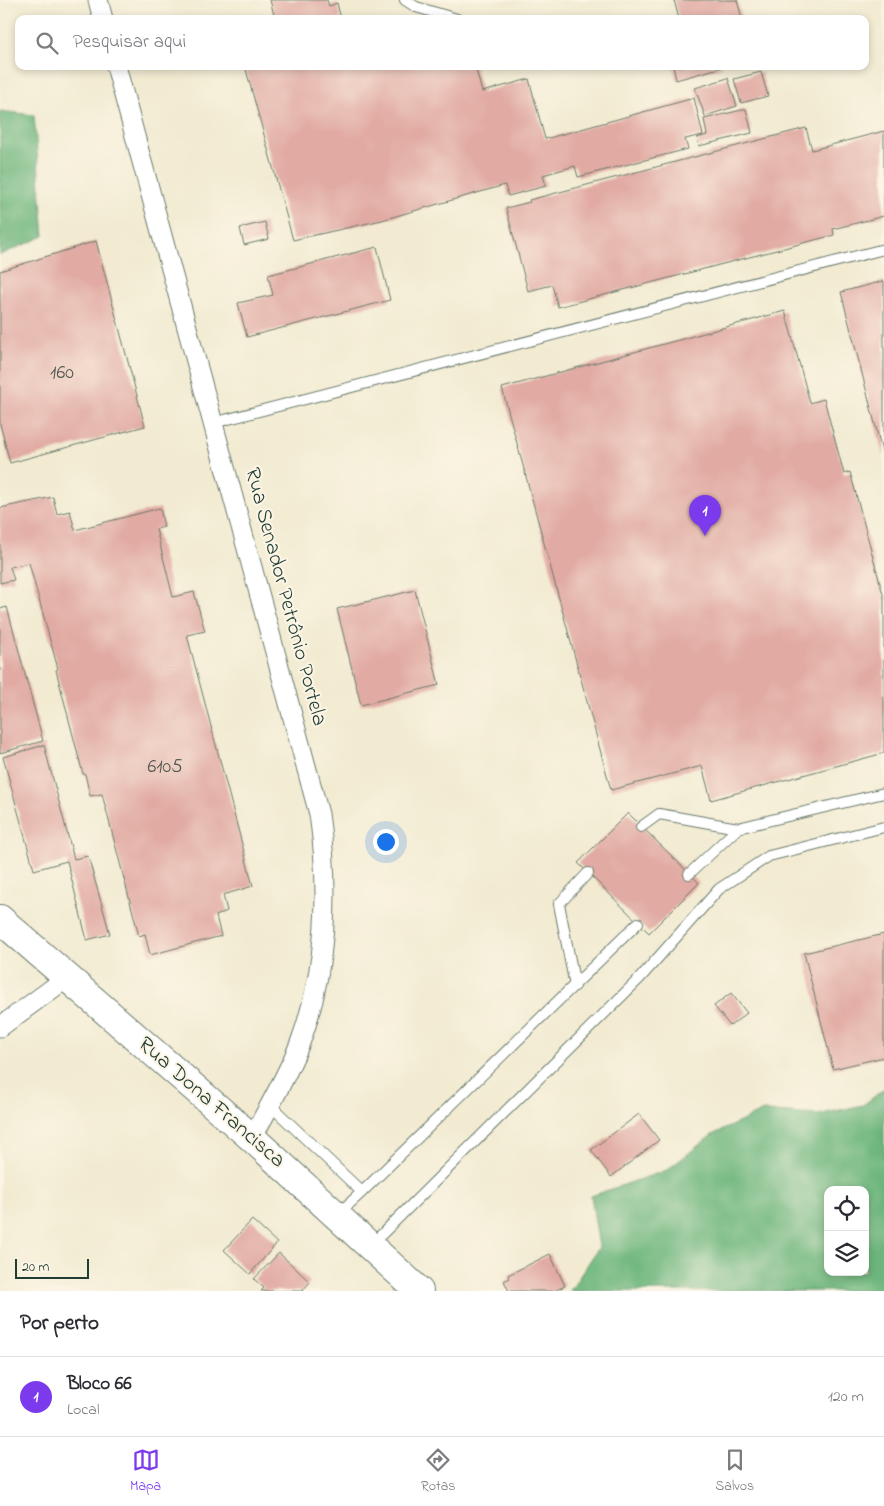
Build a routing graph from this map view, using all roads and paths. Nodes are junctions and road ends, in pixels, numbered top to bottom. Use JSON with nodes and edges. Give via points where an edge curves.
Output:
{"nodes":[{"id":1,"x":98,"y":0,"type":"edge"},
{"id":2,"x":405,"y":0,"type":"edge"},
{"id":3,"x":102,"y":15,"type":"edge"},
{"id":4,"x":443,"y":15,"type":"edge"},
{"id":5,"x":117,"y":70,"type":"edge"},
{"id":6,"x":884,"y":249,"type":"edge"},
{"id":7,"x":213,"y":423,"type":"junction"},
{"id":8,"x":884,"y":793,"type":"edge"},
{"id":9,"x":642,"y":827,"type":"dead end"},
{"id":10,"x":884,"y":827,"type":"edge"},
{"id":11,"x":738,"y":828,"type":"junction"},
{"id":12,"x":588,"y":873,"type":"dead end"},
{"id":13,"x":689,"y":874,"type":"dead end"},
{"id":14,"x":0,"y":919,"type":"edge"},
{"id":15,"x":638,"y":922,"type":"dead end"},
{"id":16,"x":68,"y":977,"type":"junction"},
{"id":17,"x":575,"y":986,"type":"junction"},
{"id":18,"x":0,"y":1027,"type":"edge"},
{"id":19,"x":270,"y":1105,"type":"junction"},
{"id":20,"x":252,"y":1138,"type":"junction"},
{"id":21,"x":362,"y":1192,"type":"junction"},
{"id":22,"x":336,"y":1215,"type":"junction"},
{"id":23,"x":370,"y":1246,"type":"junction"},
{"id":24,"x":419,"y":1291,"type":"edge"}],
"edges":[{"from":1,"to":3,"type":"street"},
{"from":2,"to":4,"type":"lane","via":[[416,7]]},
{"from":5,"to":7,"type":"street","name":"Rua Senador Petrônio Portela"},
{"from":6,"to":7,"type":"lane"},
{"from":7,"to":19,"type":"street","name":"Rua Senador Petrônio Portela","via":[[319,814],[324,852],[326,894],[319,969],[300,1042]]},
{"from":8,"to":11,"type":"lane"},
{"from":9,"to":11,"type":"lane","via":[[659,814]]},
{"from":10,"to":23,"type":"lane","via":[[769,856],[719,889],[640,978]]},
{"from":11,"to":13,"type":"lane"},
{"from":12,"to":17,"type":"lane","via":[[559,904]]},
{"from":14,"to":16,"type":"main road","name":"Rua Dona Francisca"},
{"from":15,"to":17,"type":"lane"},
{"from":16,"to":18,"type":"street"},
{"from":16,"to":20,"type":"main road","name":"Rua Dona Francisca"},
{"from":17,"to":21,"type":"lane"},
{"from":19,"to":20,"type":"street","name":"Rua Senador Petrônio Portela"},
{"from":19,"to":21,"type":"lane"},
{"from":20,"to":22,"type":"main road","name":"Rua Dona Francisca"},
{"from":21,"to":22,"type":"lane"},
{"from":22,"to":23,"type":"main road","name":"Rua Dona Francisca"},
{"from":23,"to":24,"type":"main road","name":"Rua Dona Francisca"}]}
